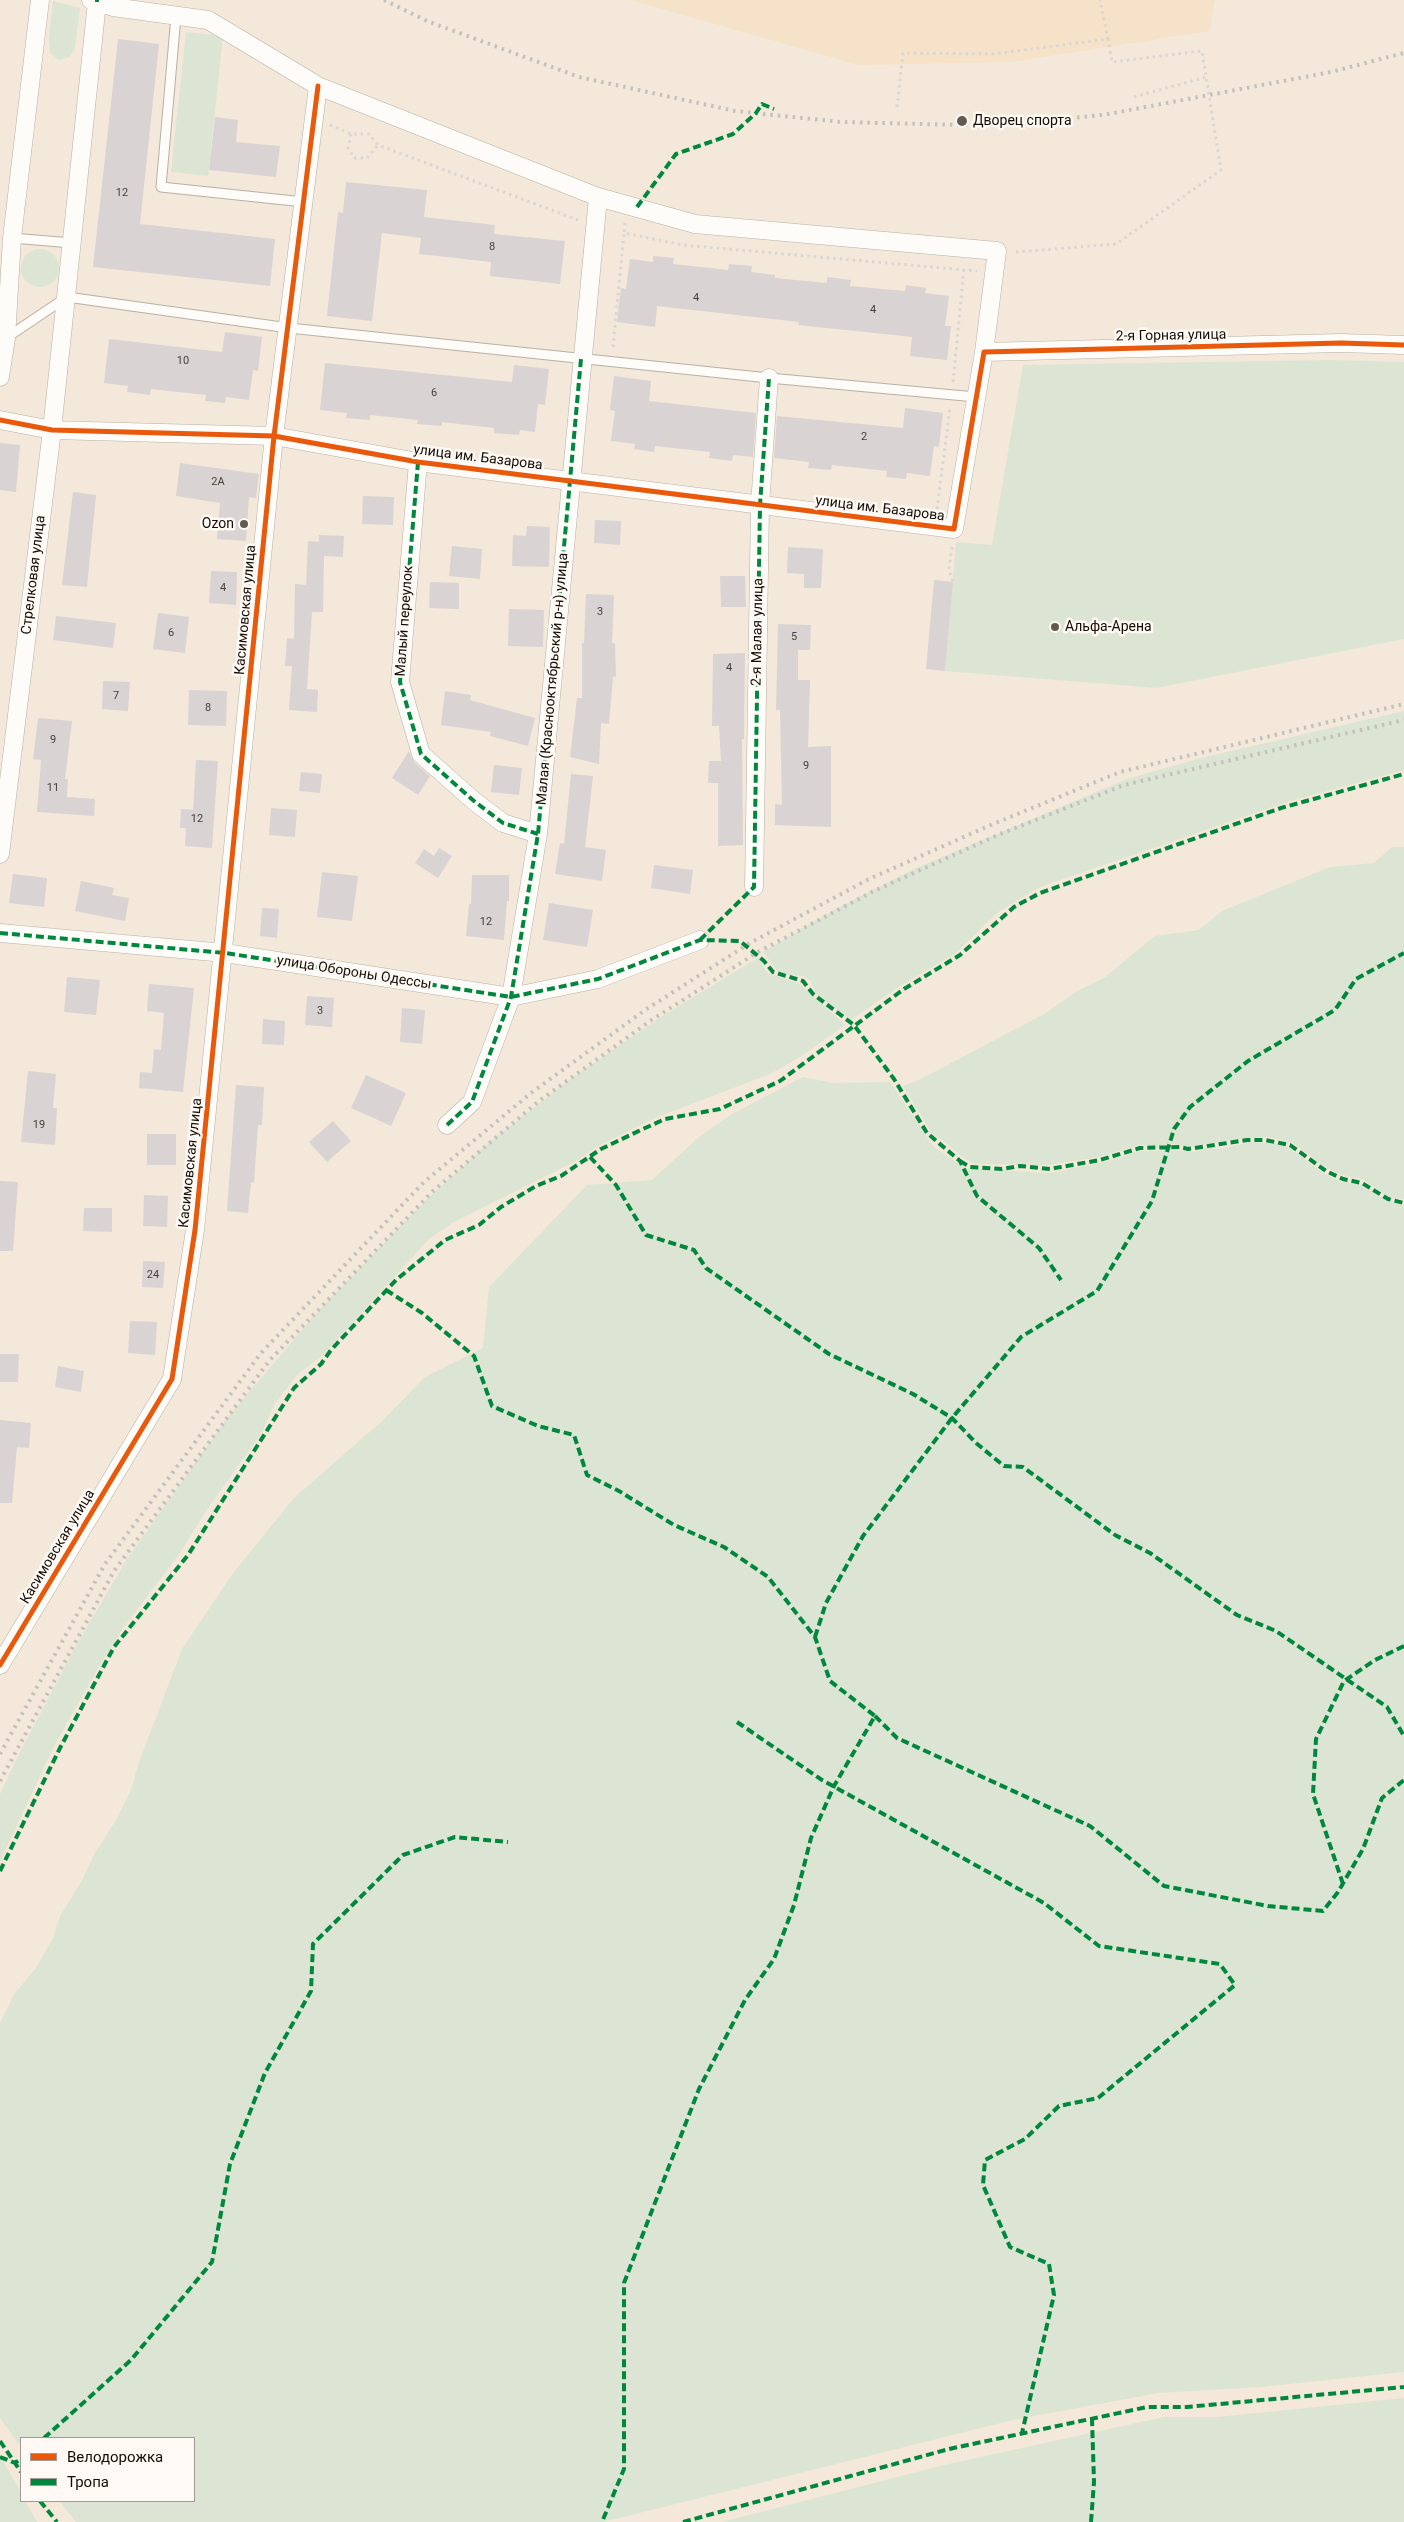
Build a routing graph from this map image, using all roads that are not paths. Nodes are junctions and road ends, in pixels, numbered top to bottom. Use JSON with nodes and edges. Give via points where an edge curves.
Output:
{"nodes":[{"id":1,"x":40,"y":0,"type":"edge"},
{"id":2,"x":94,"y":1,"type":"edge"},
{"id":3,"x":176,"y":16,"type":"junction"},
{"id":4,"x":318,"y":86,"type":"junction"},
{"id":5,"x":598,"y":196,"type":"junction"},
{"id":6,"x":304,"y":202,"type":"junction"},
{"id":7,"x":12,"y":238,"type":"junction"},
{"id":8,"x":72,"y":243,"type":"junction"},
{"id":9,"x":4,"y":286,"type":"edge"},
{"id":10,"x":67,"y":297,"type":"junction"},
{"id":11,"x":289,"y":328,"type":"junction"},
{"id":12,"x":6,"y":338,"type":"junction"},
{"id":13,"x":1404,"y":345,"type":"edge"},
{"id":14,"x":984,"y":352,"type":"junction"},
{"id":15,"x":581,"y":359,"type":"junction"},
{"id":16,"x":0,"y":377,"type":"edge"},
{"id":17,"x":769,"y":378,"type":"junction"},
{"id":18,"x":976,"y":397,"type":"junction"},
{"id":19,"x":0,"y":420,"type":"edge"},
{"id":20,"x":52,"y":430,"type":"junction"},
{"id":21,"x":274,"y":436,"type":"junction"},
{"id":22,"x":418,"y":462,"type":"junction"},
{"id":23,"x":571,"y":481,"type":"junction"},
{"id":24,"x":760,"y":505,"type":"junction"},
{"id":25,"x":538,"y":834,"type":"junction"},
{"id":26,"x":0,"y":854,"type":"edge"},
{"id":27,"x":754,"y":887,"type":"dead end"},
{"id":28,"x":0,"y":933,"type":"edge"},
{"id":29,"x":700,"y":940,"type":"dead end"},
{"id":30,"x":225,"y":953,"type":"junction"},
{"id":31,"x":510,"y":997,"type":"junction"},
{"id":32,"x":447,"y":1125,"type":"dead end"},
{"id":33,"x":0,"y":1665,"type":"edge"}],
"edges":[{"from":1,"to":7,"type":"street"},
{"from":2,"to":3,"type":"street"},
{"from":2,"to":8,"type":"street","name":"Стрелковая улица"},
{"from":3,"to":4,"type":"street","via":[[208,20]]},
{"from":3,"to":6,"type":"lane","via":[[161,188]]},
{"from":4,"to":5,"type":"street"},
{"from":4,"to":6,"type":"street","name":"Касимовская улица"},
{"from":5,"to":14,"type":"street","via":[[695,224],[997,251]]},
{"from":5,"to":15,"type":"street","name":"Малая (Краснооктябрьский р-н) улица"},
{"from":6,"to":11,"type":"street","name":"Касимовская улица"},
{"from":7,"to":8,"type":"lane"},
{"from":7,"to":9,"type":"street"},
{"from":8,"to":10,"type":"street","name":"Стрелковая улица"},
{"from":9,"to":12,"type":"street"},
{"from":10,"to":11,"type":"lane"},
{"from":10,"to":12,"type":"lane"},
{"from":10,"to":20,"type":"street","name":"Стрелковая улица"},
{"from":11,"to":15,"type":"lane"},
{"from":11,"to":21,"type":"street","name":"Касимовская улица"},
{"from":12,"to":16,"type":"street"},
{"from":13,"to":14,"type":"street","name":"2-я Горная улица","via":[[1341,343]]},
{"from":14,"to":18,"type":"street"},
{"from":15,"to":17,"type":"lane"},
{"from":15,"to":23,"type":"street","name":"Малая (Краснооктябрьский р-н) улица"},
{"from":17,"to":18,"type":"lane"},
{"from":17,"to":24,"type":"street","name":"2-я Малая улица"},
{"from":18,"to":24,"type":"street","name":"улица им. Базарова","via":[[954,529]]},
{"from":19,"to":20,"type":"street","name":"улица им. Базарова"},
{"from":20,"to":21,"type":"street","name":"улица им. Базарова"},
{"from":20,"to":26,"type":"street","name":"Стрелковая улица"},
{"from":21,"to":22,"type":"street","name":"улица им. Базарова"},
{"from":21,"to":30,"type":"street","name":"Касимовская улица"},
{"from":22,"to":23,"type":"street","name":"улица им. Базарова"},
{"from":22,"to":25,"type":"street","name":"Малый переулок","via":[[400,682],[421,754],[503,823]]},
{"from":23,"to":24,"type":"street","name":"улица им. Базарова"},
{"from":23,"to":25,"type":"street","name":"Малая (Краснооктябрьский р-н) улица"},
{"from":24,"to":27,"type":"street","name":"2-я Малая улица"},
{"from":25,"to":31,"type":"street","name":"Малая (Краснооктябрьский р-н) улица"},
{"from":28,"to":30,"type":"street","name":"улица Обороны Одессы"},
{"from":29,"to":31,"type":"street","name":"улица Обороны Одессы","via":[[598,979]]},
{"from":30,"to":31,"type":"street","name":"улица Обороны Одессы"},
{"from":30,"to":33,"type":"street","name":"Касимовская улица","via":[[195,1230],[172,1380]]},
{"from":31,"to":32,"type":"street","name":"Малая (Краснооктябрьский р-н) улица","via":[[472,1102]]}]}
